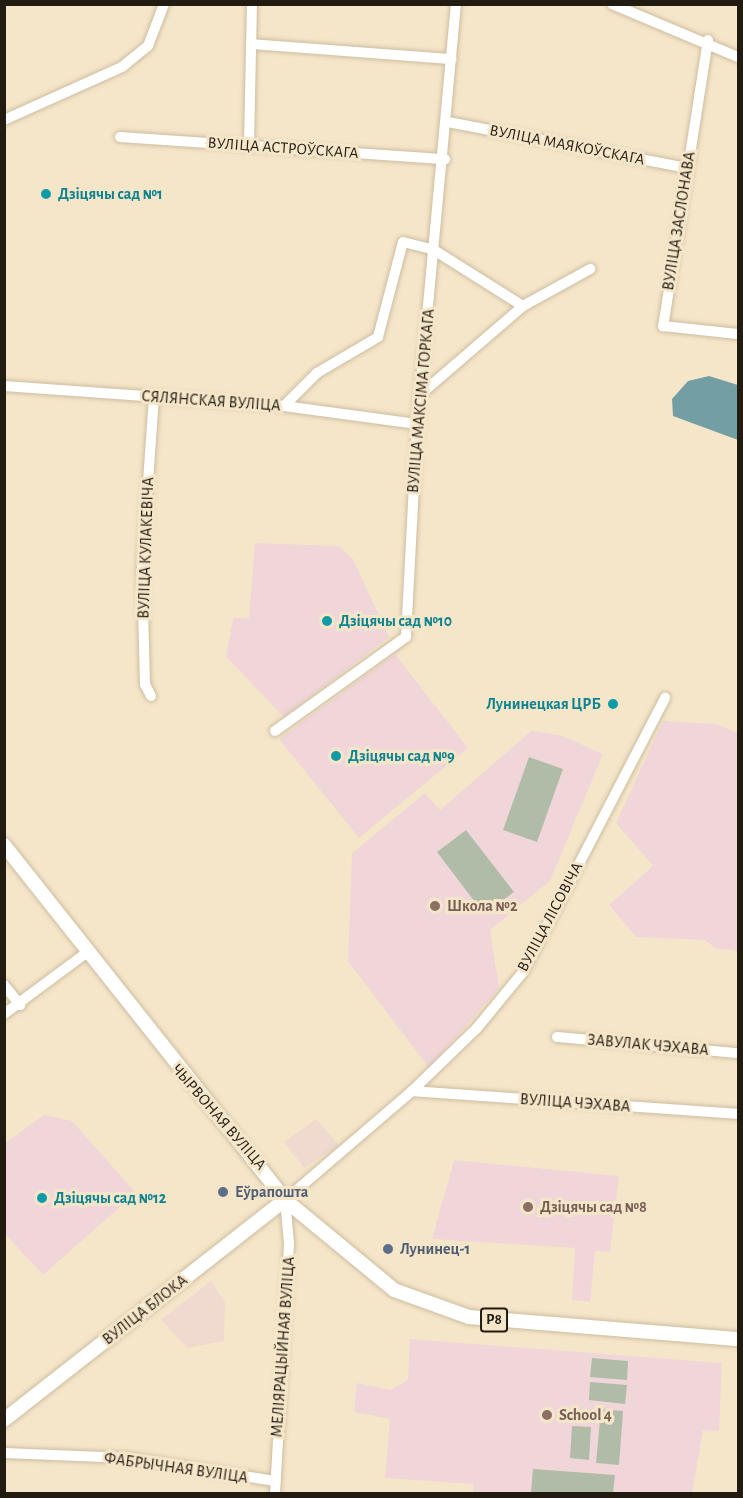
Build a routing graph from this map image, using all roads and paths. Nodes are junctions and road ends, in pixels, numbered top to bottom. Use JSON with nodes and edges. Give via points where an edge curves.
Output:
{"nodes":[{"id":1,"x":164,"y":4,"type":"edge"},
{"id":2,"x":252,"y":4,"type":"edge"},
{"id":3,"x":456,"y":4,"type":"edge"},
{"id":4,"x":612,"y":4,"type":"edge"},
{"id":5,"x":708,"y":40,"type":"junction"},
{"id":6,"x":251,"y":44,"type":"junction"},
{"id":7,"x":738,"y":57,"type":"edge"},
{"id":8,"x":451,"y":59,"type":"junction"},
{"id":9,"x":4,"y":120,"type":"edge"},
{"id":10,"x":448,"y":122,"type":"junction"},
{"id":11,"x":120,"y":137,"type":"dead end"},
{"id":12,"x":249,"y":145,"type":"junction"},
{"id":13,"x":445,"y":159,"type":"junction"},
{"id":14,"x":687,"y":168,"type":"junction"},
{"id":15,"x":434,"y":250,"type":"junction"},
{"id":16,"x":590,"y":269,"type":"dead end"},
{"id":17,"x":523,"y":306,"type":"junction"},
{"id":18,"x":738,"y":334,"type":"edge"},
{"id":19,"x":4,"y":386,"type":"edge"},
{"id":20,"x":422,"y":393,"type":"junction"},
{"id":21,"x":154,"y":398,"type":"junction"},
{"id":22,"x":284,"y":406,"type":"junction"},
{"id":23,"x":417,"y":424,"type":"junction"},
{"id":24,"x":151,"y":696,"type":"dead end"},
{"id":25,"x":664,"y":698,"type":"dead end"},
{"id":26,"x":275,"y":731,"type":"dead end"},
{"id":27,"x":4,"y":845,"type":"edge"},
{"id":28,"x":86,"y":953,"type":"junction"},
{"id":29,"x":4,"y":986,"type":"edge"},
{"id":30,"x":20,"y":1005,"type":"junction"},
{"id":31,"x":4,"y":1014,"type":"edge"},
{"id":32,"x":556,"y":1037,"type":"dead end"},
{"id":33,"x":738,"y":1053,"type":"edge"},
{"id":34,"x":411,"y":1091,"type":"junction"},
{"id":35,"x":738,"y":1114,"type":"edge"},
{"id":36,"x":285,"y":1200,"type":"junction"},
{"id":37,"x":738,"y":1339,"type":"edge"},
{"id":38,"x":4,"y":1420,"type":"edge"},
{"id":39,"x":4,"y":1454,"type":"edge"},
{"id":40,"x":275,"y":1481,"type":"junction"},
{"id":41,"x":275,"y":1494,"type":"edge"}],
"edges":[{"from":1,"to":9,"type":"street","via":[[148,45],[122,68]]},
{"from":2,"to":6,"type":"street"},
{"from":3,"to":8,"type":"street","name":"ВУЛІЦА МАКСІМА ГОРКАГА"},
{"from":4,"to":5,"type":"street"},
{"from":5,"to":7,"type":"street"},
{"from":5,"to":14,"type":"street","name":"ВУЛІЦА ЗАСЛОНАВА"},
{"from":6,"to":8,"type":"street"},
{"from":6,"to":12,"type":"street"},
{"from":8,"to":10,"type":"street","name":"ВУЛІЦА МАКСІМА ГОРКАГА"},
{"from":10,"to":13,"type":"street","name":"ВУЛІЦА МАКСІМА ГОРКАГА"},
{"from":10,"to":14,"type":"street","name":"ВУЛІЦА МАЯКОЎСКАГА"},
{"from":11,"to":12,"type":"street","name":"ВУЛІЦА АСТРОЎСКАГА"},
{"from":12,"to":13,"type":"street","name":"ВУЛІЦА АСТРОЎСКАГА"},
{"from":13,"to":15,"type":"street","name":"ВУЛІЦА МАКСІМА ГОРКАГА"},
{"from":14,"to":18,"type":"street","name":"ВУЛІЦА ЗАСЛОНАВА","via":[[663,326]]},
{"from":15,"to":17,"type":"street"},
{"from":15,"to":20,"type":"street","name":"ВУЛІЦА МАКСІМА ГОРКАГА"},
{"from":15,"to":22,"type":"street","via":[[403,242],[378,337],[317,373]]},
{"from":16,"to":17,"type":"street"},
{"from":17,"to":20,"type":"street"},
{"from":19,"to":21,"type":"street","name":"СЯЛЯНСКАЯ ВУЛІЦА"},
{"from":20,"to":23,"type":"street","name":"ВУЛІЦА МАКСІМА ГОРКАГА"},
{"from":21,"to":22,"type":"street","name":"СЯЛЯНСКАЯ ВУЛІЦА"},
{"from":21,"to":24,"type":"street","name":"ВУЛІЦА КУЛАКЕВІЧА","via":[[142,568],[145,684]]},
{"from":22,"to":23,"type":"street","name":"СЯЛЯНСКАЯ ВУЛІЦА"},
{"from":23,"to":26,"type":"street","name":"ВУЛІЦА МАКСІМА ГОРКАГА","via":[[406,637]]},
{"from":25,"to":34,"type":"street","name":"ВУЛІЦА ЛІСОВІЧА","via":[[523,972],[477,1028]]},
{"from":27,"to":28,"type":"main road","name":"ЧЫРВОНАЯ ВУЛІЦА"},
{"from":28,"to":30,"type":"street"},
{"from":28,"to":36,"type":"main road","name":"ЧЫРВОНАЯ ВУЛІЦА"},
{"from":29,"to":30,"type":"street"},
{"from":30,"to":31,"type":"street"},
{"from":32,"to":33,"type":"street","name":"ЗАВУЛАК ЧЭХАВА"},
{"from":34,"to":35,"type":"street","name":"ВУЛІЦА ЧЭХАВА"},
{"from":34,"to":36,"type":"street","name":"ВУЛІЦА ЛІСОВІЧА"},
{"from":36,"to":37,"type":"main road","name":"ЧЫРВОНАЯ ВУЛІЦА","number":"Р8","via":[[379,1280],[448,1312]]},
{"from":36,"to":38,"type":"main road","name":"ВУЛІЦА БЛОКА"},
{"from":36,"to":40,"type":"street","name":"МЕЛІЯРАЦЫЙНАЯ ВУЛІЦА","via":[[290,1243]]},
{"from":39,"to":40,"type":"street","name":"ФАБРЫЧНАЯ ВУЛІЦА","via":[[128,1458]]},
{"from":40,"to":41,"type":"street","name":"МЕЛІЯРАЦЫЙНАЯ ВУЛІЦА"}]}
